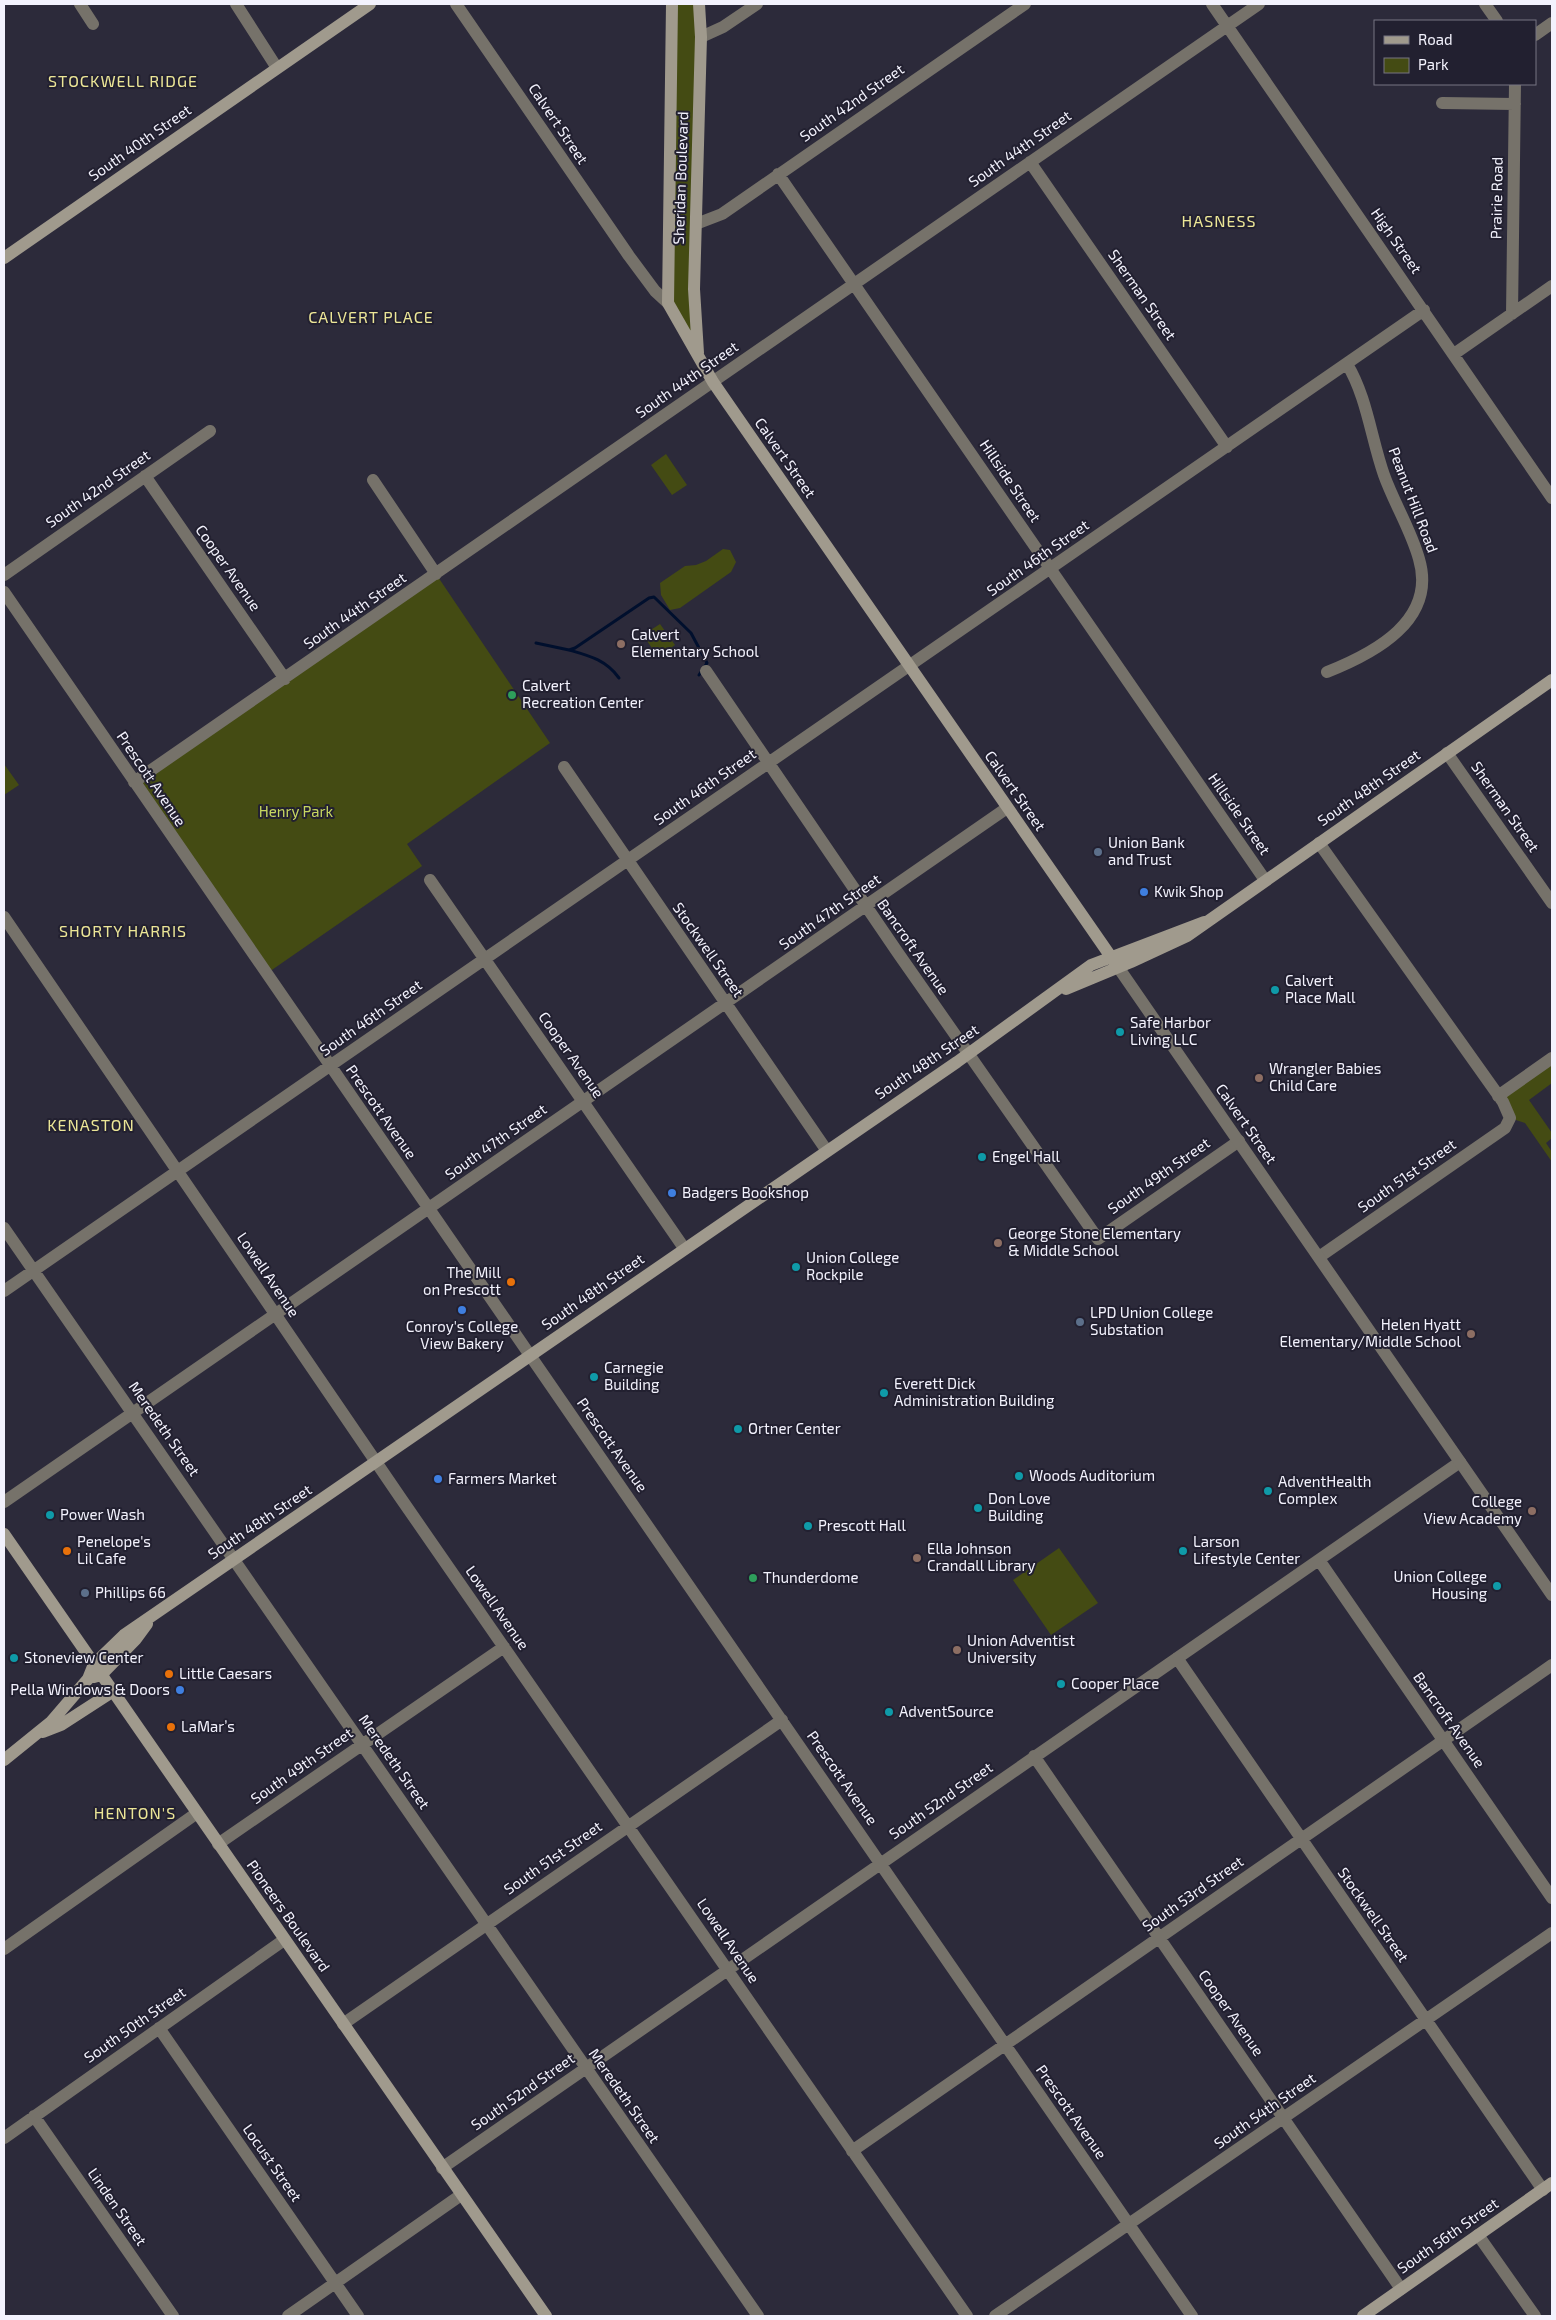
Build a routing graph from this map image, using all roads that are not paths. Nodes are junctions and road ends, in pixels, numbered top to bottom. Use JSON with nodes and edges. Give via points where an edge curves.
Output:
{"nodes":[{"id":1,"x":80,"y":4,"type":"edge"},
{"id":2,"x":236,"y":4,"type":"edge"},
{"id":3,"x":370,"y":4,"type":"edge"},
{"id":4,"x":456,"y":4,"type":"edge"},
{"id":5,"x":672,"y":4,"type":"edge"},
{"id":6,"x":699,"y":4,"type":"edge"},
{"id":7,"x":757,"y":4,"type":"edge"},
{"id":8,"x":1024,"y":4,"type":"edge"},
{"id":9,"x":1212,"y":4,"type":"edge"},
{"id":10,"x":1259,"y":4,"type":"edge"},
{"id":11,"x":1485,"y":4,"type":"edge"},
{"id":12,"x":1496,"y":20,"type":"edge"},
{"id":13,"x":1552,"y":23,"type":"edge"},
{"id":14,"x":93,"y":24,"type":"dead end"},
{"id":15,"x":1227,"y":26,"type":"junction"},
{"id":16,"x":1536,"y":34,"type":"edge"},
{"id":17,"x":702,"y":37,"type":"junction"},
{"id":18,"x":277,"y":68,"type":"junction"},
{"id":19,"x":1515,"y":85,"type":"edge"},
{"id":20,"x":1442,"y":103,"type":"dead end"},
{"id":21,"x":1515,"y":104,"type":"junction"},
{"id":22,"x":1030,"y":162,"type":"junction"},
{"id":23,"x":778,"y":174,"type":"junction"},
{"id":24,"x":696,"y":224,"type":"junction"},
{"id":25,"x":4,"y":258,"type":"edge"},
{"id":26,"x":854,"y":284,"type":"junction"},
{"id":27,"x":1552,"y":286,"type":"edge"},
{"id":28,"x":668,"y":303,"type":"junction"},
{"id":29,"x":1424,"y":310,"type":"junction"},
{"id":30,"x":1512,"y":314,"type":"junction"},
{"id":31,"x":698,"y":354,"type":"junction"},
{"id":32,"x":1454,"y":354,"type":"junction"},
{"id":33,"x":1347,"y":364,"type":"junction"},
{"id":34,"x":714,"y":382,"type":"junction"},
{"id":35,"x":210,"y":431,"type":"dead end"},
{"id":36,"x":1227,"y":447,"type":"junction"},
{"id":37,"x":145,"y":476,"type":"junction"},
{"id":38,"x":374,"y":480,"type":"dead end"},
{"id":39,"x":1548,"y":482,"type":"edge"},
{"id":40,"x":1552,"y":498,"type":"edge"},
{"id":41,"x":1050,"y":569,"type":"junction"},
{"id":42,"x":436,"y":574,"type":"junction"},
{"id":43,"x":4,"y":575,"type":"edge"},
{"id":44,"x":4,"y":592,"type":"edge"},
{"id":45,"x":909,"y":666,"type":"junction"},
{"id":46,"x":706,"y":670,"type":"dead end"},
{"id":47,"x":1327,"y":672,"type":"dead end"},
{"id":48,"x":285,"y":679,"type":"junction"},
{"id":49,"x":1552,"y":680,"type":"edge"},
{"id":50,"x":1447,"y":753,"type":"junction"},
{"id":51,"x":768,"y":764,"type":"junction"},
{"id":52,"x":564,"y":767,"type":"dead end"},
{"id":53,"x":134,"y":782,"type":"junction"},
{"id":54,"x":1008,"y":808,"type":"junction"},
{"id":55,"x":1319,"y":843,"type":"junction"},
{"id":56,"x":627,"y":861,"type":"junction"},
{"id":57,"x":430,"y":880,"type":"dead end"},
{"id":58,"x":1265,"y":880,"type":"junction"},
{"id":59,"x":1552,"y":903,"type":"edge"},
{"id":60,"x":866,"y":906,"type":"junction"},
{"id":61,"x":4,"y":916,"type":"edge"},
{"id":62,"x":1204,"y":922,"type":"junction"},
{"id":63,"x":1110,"y":956,"type":"junction"},
{"id":64,"x":485,"y":959,"type":"junction"},
{"id":65,"x":1118,"y":967,"type":"junction"},
{"id":66,"x":1054,"y":993,"type":"junction"},
{"id":67,"x":725,"y":1003,"type":"junction"},
{"id":68,"x":968,"y":1054,"type":"junction"},
{"id":69,"x":1552,"y":1058,"type":"edge"},
{"id":70,"x":330,"y":1066,"type":"junction"},
{"id":71,"x":1498,"y":1096,"type":"junction"},
{"id":72,"x":583,"y":1101,"type":"junction"},
{"id":73,"x":1238,"y":1140,"type":"junction"},
{"id":74,"x":827,"y":1150,"type":"junction"},
{"id":75,"x":177,"y":1172,"type":"junction"},
{"id":76,"x":428,"y":1208,"type":"junction"},
{"id":77,"x":4,"y":1228,"type":"edge"},
{"id":78,"x":1098,"y":1239,"type":"joint"},
{"id":79,"x":684,"y":1248,"type":"junction"},
{"id":80,"x":1319,"y":1257,"type":"junction"},
{"id":81,"x":34,"y":1270,"type":"junction"},
{"id":82,"x":4,"y":1291,"type":"edge"},
{"id":83,"x":275,"y":1314,"type":"junction"},
{"id":84,"x":530,"y":1356,"type":"junction"},
{"id":85,"x":132,"y":1413,"type":"junction"},
{"id":86,"x":376,"y":1462,"type":"junction"},
{"id":87,"x":1460,"y":1462,"type":"junction"},
{"id":88,"x":4,"y":1502,"type":"edge"},
{"id":89,"x":4,"y":1534,"type":"edge"},
{"id":90,"x":234,"y":1559,"type":"junction"},
{"id":91,"x":1319,"y":1560,"type":"junction"},
{"id":92,"x":1552,"y":1595,"type":"edge"},
{"id":93,"x":504,"y":1647,"type":"junction"},
{"id":94,"x":1177,"y":1658,"type":"junction"},
{"id":95,"x":1552,"y":1665,"type":"edge"},
{"id":96,"x":97,"y":1669,"type":"junction"},
{"id":97,"x":112,"y":1692,"type":"junction"},
{"id":98,"x":782,"y":1720,"type":"junction"},
{"id":99,"x":41,"y":1732,"type":"junction"},
{"id":100,"x":1443,"y":1740,"type":"junction"},
{"id":101,"x":362,"y":1744,"type":"junction"},
{"id":102,"x":1034,"y":1756,"type":"junction"},
{"id":103,"x":4,"y":1760,"type":"edge"},
{"id":104,"x":197,"y":1814,"type":"junction"},
{"id":105,"x":629,"y":1826,"type":"junction"},
{"id":106,"x":1301,"y":1839,"type":"junction"},
{"id":107,"x":218,"y":1844,"type":"junction"},
{"id":108,"x":880,"y":1863,"type":"junction"},
{"id":109,"x":1552,"y":1898,"type":"edge"},
{"id":110,"x":486,"y":1924,"type":"junction"},
{"id":111,"x":1552,"y":1932,"type":"edge"},
{"id":112,"x":1159,"y":1937,"type":"junction"},
{"id":113,"x":284,"y":1940,"type":"junction"},
{"id":114,"x":4,"y":1950,"type":"edge"},
{"id":115,"x":728,"y":1970,"type":"junction"},
{"id":116,"x":1426,"y":2020,"type":"junction"},
{"id":117,"x":343,"y":2024,"type":"junction"},
{"id":118,"x":159,"y":2028,"type":"junction"},
{"id":119,"x":1004,"y":2044,"type":"junction"},
{"id":120,"x":586,"y":2068,"type":"junction"},
{"id":121,"x":34,"y":2116,"type":"junction"},
{"id":122,"x":1284,"y":2118,"type":"junction"},
{"id":123,"x":4,"y":2138,"type":"edge"},
{"id":124,"x":852,"y":2151,"type":"junction"},
{"id":125,"x":442,"y":2168,"type":"junction"},
{"id":126,"x":1548,"y":2186,"type":"edge"},
{"id":127,"x":461,"y":2195,"type":"junction"},
{"id":128,"x":1129,"y":2225,"type":"junction"},
{"id":129,"x":1478,"y":2235,"type":"junction"},
{"id":130,"x":335,"y":2283,"type":"junction"},
{"id":131,"x":1401,"y":2289,"type":"junction"},
{"id":132,"x":173,"y":2316,"type":"edge"},
{"id":133,"x":288,"y":2316,"type":"edge"},
{"id":134,"x":358,"y":2316,"type":"edge"},
{"id":135,"x":546,"y":2316,"type":"edge"},
{"id":136,"x":758,"y":2316,"type":"edge"},
{"id":137,"x":967,"y":2316,"type":"edge"},
{"id":138,"x":995,"y":2316,"type":"edge"},
{"id":139,"x":1192,"y":2316,"type":"edge"},
{"id":140,"x":1363,"y":2316,"type":"edge"},
{"id":141,"x":1535,"y":2316,"type":"edge"}],
"edges":[{"from":1,"to":14,"type":"street"},
{"from":2,"to":18,"type":"street"},
{"from":3,"to":18,"type":"main road","name":"South 40th Street"},
{"from":4,"to":28,"type":"street","name":"Calvert Street","via":[[629,256],[654,291]]},
{"from":5,"to":28,"type":"main road","name":"Sheridan Boulevard"},
{"from":6,"to":17,"type":"main road","name":"Sheridan Boulevard"},
{"from":7,"to":17,"type":"street"},
{"from":8,"to":23,"type":"street","name":"South 42nd Street"},
{"from":9,"to":15,"type":"street","name":"High Street"},
{"from":10,"to":15,"type":"street","name":"South 44th Street"},
{"from":11,"to":12,"type":"street"},
{"from":13,"to":16,"type":"street"},
{"from":15,"to":22,"type":"street","name":"South 44th Street"},
{"from":15,"to":29,"type":"street","name":"High Street"},
{"from":17,"to":24,"type":"main road","name":"Sheridan Boulevard"},
{"from":18,"to":25,"type":"main road","name":"South 40th Street"},
{"from":19,"to":21,"type":"street","name":"Prairie Road"},
{"from":20,"to":21,"type":"street"},
{"from":21,"to":30,"type":"street","name":"Prairie Road"},
{"from":22,"to":26,"type":"street","name":"South 44th Street"},
{"from":22,"to":36,"type":"street","name":"Sherman Street"},
{"from":23,"to":24,"type":"street","name":"South 42nd Street","via":[[722,214]]},
{"from":23,"to":26,"type":"street","name":"Hillside Street"},
{"from":24,"to":31,"type":"main road","name":"Sheridan Boulevard","via":[[694,289]]},
{"from":26,"to":34,"type":"street","name":"South 44th Street"},
{"from":26,"to":41,"type":"street","name":"Hillside Street"},
{"from":27,"to":30,"type":"street"},
{"from":28,"to":31,"type":"main road","name":"Calvert Street"},
{"from":29,"to":32,"type":"street","name":"High Street"},
{"from":29,"to":33,"type":"street","name":"South 46th Street"},
{"from":30,"to":32,"type":"street"},
{"from":31,"to":34,"type":"main road","name":"Calvert Street"},
{"from":32,"to":39,"type":"street","name":"High Street"},
{"from":33,"to":36,"type":"street","name":"South 46th Street"},
{"from":33,"to":47,"type":"street","name":"Peanut Hill Road","via":[[1357,382],[1376,453],[1420,560],[1423,578],[1422,593],[1412,619],[1365,655]]},
{"from":34,"to":42,"type":"street","name":"South 44th Street"},
{"from":34,"to":45,"type":"main road","name":"Calvert Street"},
{"from":35,"to":37,"type":"street","name":"South 42nd Street"},
{"from":36,"to":41,"type":"street","name":"South 46th Street"},
{"from":37,"to":43,"type":"street","name":"South 42nd Street"},
{"from":37,"to":48,"type":"street","name":"Cooper Avenue"},
{"from":38,"to":42,"type":"street"},
{"from":39,"to":40,"type":"street","name":"High Street"},
{"from":41,"to":45,"type":"street","name":"South 46th Street"},
{"from":41,"to":58,"type":"street","name":"Hillside Street"},
{"from":42,"to":48,"type":"street","name":"South 44th Street"},
{"from":44,"to":53,"type":"street","name":"Prescott Avenue"},
{"from":45,"to":51,"type":"street","name":"South 46th Street"},
{"from":45,"to":54,"type":"main road","name":"Calvert Street"},
{"from":46,"to":51,"type":"street","name":"Bancroft Avenue"},
{"from":48,"to":53,"type":"street","name":"South 44th Street"},
{"from":49,"to":50,"type":"main road","name":"South 48th Street"},
{"from":50,"to":55,"type":"main road","name":"South 48th Street"},
{"from":50,"to":59,"type":"street","name":"Sherman Street"},
{"from":51,"to":56,"type":"street","name":"South 46th Street"},
{"from":51,"to":60,"type":"street","name":"Bancroft Avenue"},
{"from":52,"to":56,"type":"street","name":"Stockwell Street"},
{"from":53,"to":70,"type":"street","name":"Prescott Avenue"},
{"from":54,"to":60,"type":"street","name":"South 47th Street"},
{"from":54,"to":63,"type":"main road","name":"Calvert Street"},
{"from":55,"to":58,"type":"main road","name":"South 48th Street"},
{"from":55,"to":71,"type":"street"},
{"from":56,"to":64,"type":"street","name":"South 46th Street"},
{"from":56,"to":67,"type":"street","name":"Stockwell Street"},
{"from":57,"to":64,"type":"street","name":"Cooper Avenue"},
{"from":58,"to":62,"type":"main road","name":"South 48th Street"},
{"from":60,"to":67,"type":"street","name":"South 47th Street"},
{"from":60,"to":68,"type":"street","name":"Bancroft Avenue"},
{"from":61,"to":75,"type":"street","name":"Lowell Avenue"},
{"from":62,"to":63,"type":"main road","name":"South 48th Street"},
{"from":62,"to":65,"type":"main road","name":"South 48th Street","via":[[1169,946]]},
{"from":63,"to":65,"type":"main road","name":"Calvert Street"},
{"from":63,"to":66,"type":"main road","name":"South 48th Street","via":[[1081,972]]},
{"from":64,"to":70,"type":"street","name":"South 46th Street"},
{"from":64,"to":72,"type":"street","name":"Cooper Avenue"},
{"from":65,"to":66,"type":"main road","name":"South 48th Street"},
{"from":65,"to":73,"type":"street","name":"Calvert Street"},
{"from":66,"to":68,"type":"main road","name":"South 48th Street"},
{"from":67,"to":72,"type":"street","name":"South 47th Street"},
{"from":67,"to":74,"type":"street","name":"Stockwell Street"},
{"from":68,"to":74,"type":"main road","name":"South 48th Street"},
{"from":68,"to":78,"type":"street","name":"Bancroft Avenue"},
{"from":69,"to":71,"type":"street"},
{"from":70,"to":75,"type":"street","name":"South 46th Street"},
{"from":70,"to":76,"type":"street","name":"Prescott Avenue"},
{"from":71,"to":80,"type":"street","name":"South 51st Street","via":[[1510,1118],[1504,1128]]},
{"from":72,"to":76,"type":"street","name":"South 47th Street"},
{"from":72,"to":79,"type":"street","name":"Cooper Avenue"},
{"from":73,"to":78,"type":"street","name":"South 49th Street"},
{"from":73,"to":80,"type":"street","name":"Calvert Street"},
{"from":74,"to":79,"type":"main road","name":"South 48th Street"},
{"from":75,"to":81,"type":"street","name":"South 46th Street"},
{"from":75,"to":83,"type":"street","name":"Lowell Avenue"},
{"from":76,"to":83,"type":"street","name":"South 47th Street"},
{"from":76,"to":84,"type":"street","name":"Prescott Avenue"},
{"from":77,"to":81,"type":"street","name":"Meredeth Street"},
{"from":79,"to":84,"type":"main road","name":"South 48th Street"},
{"from":80,"to":87,"type":"street","name":"Calvert Street"},
{"from":81,"to":82,"type":"street","name":"South 46th Street"},
{"from":81,"to":85,"type":"street","name":"Meredeth Street"},
{"from":83,"to":85,"type":"street","name":"South 47th Street"},
{"from":83,"to":86,"type":"street","name":"Lowell Avenue"},
{"from":84,"to":86,"type":"main road","name":"South 48th Street"},
{"from":84,"to":98,"type":"street","name":"Prescott Avenue"},
{"from":85,"to":88,"type":"street","name":"South 47th Street"},
{"from":85,"to":90,"type":"street","name":"Meredeth Street"},
{"from":86,"to":90,"type":"main road","name":"South 48th Street"},
{"from":86,"to":93,"type":"street","name":"Lowell Avenue"},
{"from":87,"to":91,"type":"street","name":"South 52nd Street"},
{"from":87,"to":92,"type":"street","name":"Calvert Street"},
{"from":89,"to":96,"type":"main road","name":"Pioneers Boulevard"},
{"from":90,"to":96,"type":"main road","name":"South 48th Street","via":[[124,1635]]},
{"from":90,"to":101,"type":"street","name":"Meredeth Street"},
{"from":91,"to":94,"type":"street","name":"South 52nd Street"},
{"from":91,"to":100,"type":"street","name":"Bancroft Avenue"},
{"from":93,"to":101,"type":"street","name":"South 49th Street"},
{"from":93,"to":105,"type":"street","name":"Lowell Avenue"},
{"from":94,"to":102,"type":"street","name":"South 52nd Street"},
{"from":94,"to":106,"type":"street","name":"Stockwell Street"},
{"from":95,"to":100,"type":"street","name":"South 53rd Street"},
{"from":96,"to":97,"type":"main road","name":"Pioneers Boulevard"},
{"from":96,"to":99,"type":"main road","name":"South 48th Street"},
{"from":97,"to":99,"type":"main road","via":[[61,1725]]},
{"from":97,"to":104,"type":"main road","name":"Pioneers Boulevard"},
{"from":98,"to":105,"type":"street","name":"South 51st Street"},
{"from":98,"to":108,"type":"street","name":"Prescott Avenue"},
{"from":99,"to":103,"type":"main road","name":"South 48th Street"},
{"from":100,"to":106,"type":"street","name":"South 53rd Street"},
{"from":100,"to":109,"type":"street","name":"Bancroft Avenue"},
{"from":101,"to":107,"type":"street","name":"South 49th Street"},
{"from":101,"to":110,"type":"street","name":"Meredeth Street"},
{"from":102,"to":108,"type":"street","name":"South 52nd Street"},
{"from":102,"to":112,"type":"street","name":"Cooper Avenue"},
{"from":104,"to":107,"type":"main road","name":"Pioneers Boulevard"},
{"from":104,"to":114,"type":"street"},
{"from":105,"to":110,"type":"street","name":"South 51st Street"},
{"from":105,"to":115,"type":"street","name":"Lowell Avenue"},
{"from":106,"to":112,"type":"street","name":"South 53rd Street"},
{"from":106,"to":116,"type":"street","name":"Stockwell Street"},
{"from":107,"to":113,"type":"main road","name":"Pioneers Boulevard"},
{"from":108,"to":115,"type":"street","name":"South 52nd Street"},
{"from":108,"to":119,"type":"street","name":"Prescott Avenue"},
{"from":110,"to":117,"type":"street","name":"South 51st Street"},
{"from":110,"to":120,"type":"street","name":"Meredeth Street"},
{"from":111,"to":116,"type":"street","name":"South 54th Street"},
{"from":112,"to":119,"type":"street","name":"South 53rd Street"},
{"from":112,"to":122,"type":"street","name":"Cooper Avenue"},
{"from":113,"to":117,"type":"main road","name":"Pioneers Boulevard"},
{"from":113,"to":118,"type":"street","name":"South 50th Street"},
{"from":115,"to":120,"type":"street","name":"South 52nd Street"},
{"from":115,"to":124,"type":"street","name":"Lowell Avenue"},
{"from":116,"to":122,"type":"street","name":"South 54th Street"},
{"from":116,"to":126,"type":"street","name":"Stockwell Street"},
{"from":117,"to":125,"type":"main road","name":"Pioneers Boulevard"},
{"from":118,"to":121,"type":"street","name":"South 50th Street"},
{"from":118,"to":130,"type":"street","name":"Locust Street"},
{"from":119,"to":124,"type":"street","name":"South 53rd Street"},
{"from":119,"to":128,"type":"street","name":"Prescott Avenue"},
{"from":120,"to":125,"type":"street","name":"South 52nd Street"},
{"from":120,"to":136,"type":"street","name":"Meredeth Street"},
{"from":121,"to":123,"type":"street","name":"South 50th Street"},
{"from":121,"to":132,"type":"street","name":"Linden Street"},
{"from":122,"to":128,"type":"street","name":"South 54th Street"},
{"from":122,"to":131,"type":"street","name":"Cooper Avenue"},
{"from":124,"to":137,"type":"street","name":"Lowell Avenue"},
{"from":125,"to":127,"type":"main road","name":"Pioneers Boulevard"},
{"from":126,"to":129,"type":"main road","name":"South 56th Street"},
{"from":127,"to":130,"type":"street"},
{"from":127,"to":135,"type":"main road","name":"Pioneers Boulevard"},
{"from":128,"to":138,"type":"street","name":"South 54th Street"},
{"from":128,"to":139,"type":"street","name":"Prescott Avenue"},
{"from":129,"to":131,"type":"main road","name":"South 56th Street"},
{"from":129,"to":141,"type":"street"},
{"from":130,"to":133,"type":"street"},
{"from":130,"to":134,"type":"street","name":"Locust Street"},
{"from":131,"to":140,"type":"main road","name":"South 56th Street"}]}
